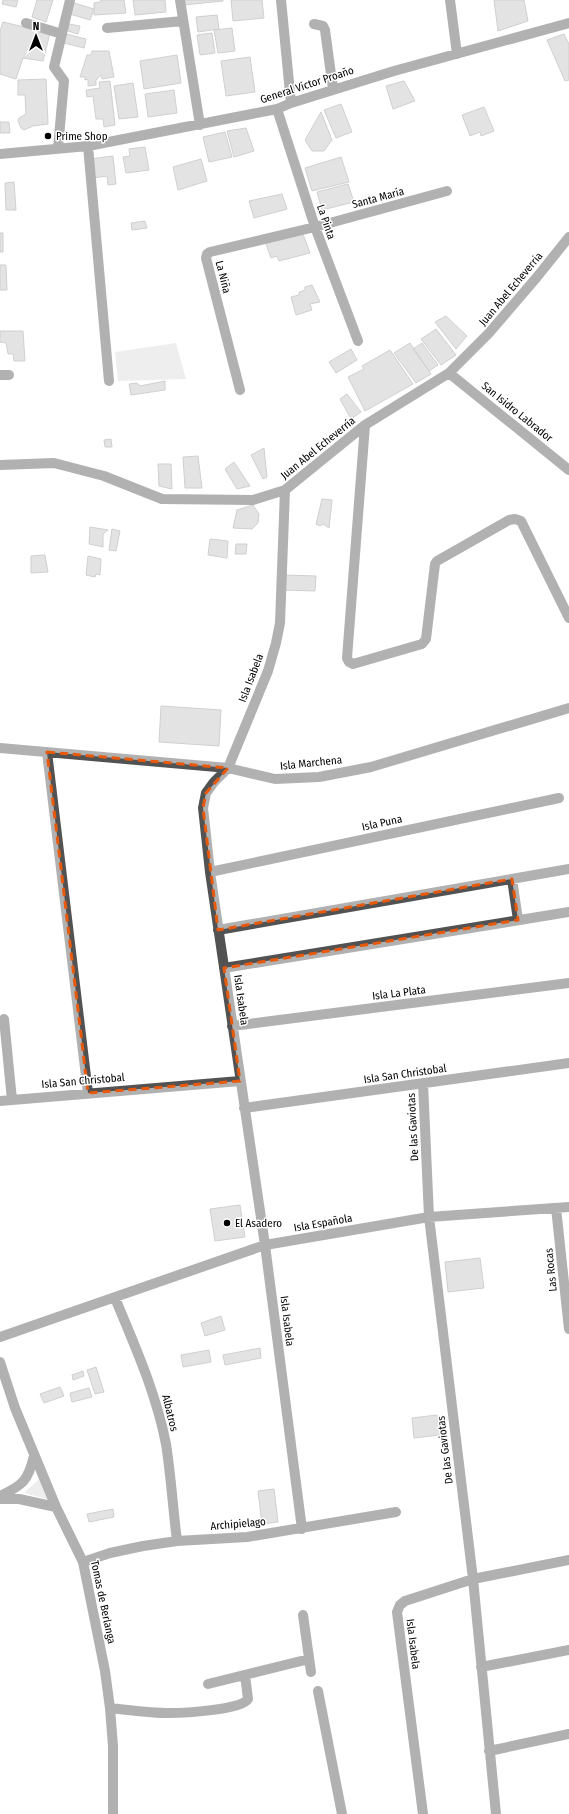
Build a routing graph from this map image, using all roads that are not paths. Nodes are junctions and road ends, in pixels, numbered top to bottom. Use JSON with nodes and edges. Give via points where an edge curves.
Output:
{"nodes":[{"id":1,"x":70,"y":0,"type":"edge"},
{"id":2,"x":180,"y":0,"type":"edge"},
{"id":3,"x":281,"y":0,"type":"edge"},
{"id":4,"x":450,"y":0,"type":"edge"},
{"id":5,"x":183,"y":21,"type":"junction"},
{"id":6,"x":26,"y":23,"type":"dead end"},
{"id":7,"x":569,"y":23,"type":"edge"},
{"id":8,"x":314,"y":24,"type":"dead end"},
{"id":9,"x":107,"y":28,"type":"dead end"},
{"id":10,"x":62,"y":34,"type":"junction"},
{"id":11,"x":457,"y":54,"type":"junction"},
{"id":12,"x":333,"y":89,"type":"junction"},
{"id":13,"x":291,"y":103,"type":"junction"},
{"id":14,"x":277,"y":109,"type":"junction"},
{"id":15,"x":200,"y":125,"type":"junction"},
{"id":16,"x":88,"y":146,"type":"junction"},
{"id":17,"x":58,"y":148,"type":"junction"},
{"id":18,"x":0,"y":154,"type":"edge"},
{"id":19,"x":447,"y":191,"type":"dead end"},
{"id":20,"x":315,"y":227,"type":"junction"},
{"id":21,"x":569,"y":237,"type":"edge"},
{"id":22,"x":358,"y":341,"type":"dead end"},
{"id":23,"x":469,"y":354,"type":"joint"},
{"id":24,"x":449,"y":373,"type":"junction"},
{"id":25,"x":109,"y":381,"type":"dead end"},
{"id":26,"x":240,"y":390,"type":"dead end"},
{"id":27,"x":365,"y":425,"type":"junction"},
{"id":28,"x":0,"y":465,"type":"edge"},
{"id":29,"x":569,"y":470,"type":"edge"},
{"id":30,"x":286,"y":490,"type":"junction"},
{"id":31,"x":569,"y":618,"type":"edge"},
{"id":32,"x":569,"y":708,"type":"edge"},
{"id":33,"x":0,"y":748,"type":"edge"},
{"id":34,"x":47,"y":752,"type":"junction"},
{"id":35,"x":228,"y":768,"type":"junction"},
{"id":36,"x":559,"y":798,"type":"dead end"},
{"id":37,"x":569,"y":869,"type":"edge"},
{"id":38,"x":210,"y":872,"type":"junction"},
{"id":39,"x":512,"y":879,"type":"junction"},
{"id":40,"x":569,"y":912,"type":"edge"},
{"id":41,"x":518,"y":920,"type":"junction"},
{"id":42,"x":218,"y":930,"type":"junction"},
{"id":43,"x":224,"y":968,"type":"junction"},
{"id":44,"x":569,"y":983,"type":"edge"},
{"id":45,"x":4,"y":1019,"type":"dead end"},
{"id":46,"x":232,"y":1026,"type":"junction"},
{"id":47,"x":569,"y":1063,"type":"edge"},
{"id":48,"x":240,"y":1082,"type":"junction"},
{"id":49,"x":423,"y":1083,"type":"junction"},
{"id":50,"x":88,"y":1093,"type":"junction"},
{"id":51,"x":12,"y":1100,"type":"junction"},
{"id":52,"x":0,"y":1101,"type":"edge"},
{"id":53,"x":244,"y":1108,"type":"junction"},
{"id":54,"x":569,"y":1207,"type":"edge"},
{"id":55,"x":556,"y":1208,"type":"junction"},
{"id":56,"x":429,"y":1217,"type":"junction"},
{"id":57,"x":265,"y":1245,"type":"junction"},
{"id":58,"x":115,"y":1298,"type":"junction"},
{"id":59,"x":569,"y":1329,"type":"edge"},
{"id":60,"x":0,"y":1337,"type":"edge"},
{"id":61,"x":0,"y":1362,"type":"edge"},
{"id":62,"x":34,"y":1456,"type":"junction"},
{"id":63,"x":0,"y":1498,"type":"edge"},
{"id":64,"x":56,"y":1507,"type":"junction"},
{"id":65,"x":396,"y":1512,"type":"dead end"},
{"id":66,"x":302,"y":1529,"type":"junction"},
{"id":67,"x":177,"y":1541,"type":"junction"},
{"id":68,"x":569,"y":1560,"type":"edge"},
{"id":69,"x":83,"y":1562,"type":"junction"},
{"id":70,"x":473,"y":1579,"type":"junction"},
{"id":71,"x":303,"y":1615,"type":"dead end"},
{"id":72,"x":569,"y":1650,"type":"edge"},
{"id":73,"x":309,"y":1659,"type":"junction"},
{"id":74,"x":481,"y":1667,"type":"junction"},
{"id":75,"x":311,"y":1672,"type":"dead end"},
{"id":76,"x":245,"y":1675,"type":"junction"},
{"id":77,"x":208,"y":1684,"type":"dead end"},
{"id":78,"x":318,"y":1691,"type":"dead end"},
{"id":79,"x":110,"y":1708,"type":"junction"},
{"id":80,"x":569,"y":1734,"type":"edge"},
{"id":81,"x":489,"y":1751,"type":"junction"},
{"id":82,"x":113,"y":1814,"type":"edge"},
{"id":83,"x":342,"y":1814,"type":"edge"},
{"id":84,"x":423,"y":1814,"type":"edge"},
{"id":85,"x":496,"y":1814,"type":"edge"}],
"edges":[{"from":1,"to":10,"type":"street"},
{"from":2,"to":5,"type":"street"},
{"from":3,"to":13,"type":"street"},
{"from":4,"to":11,"type":"street"},
{"from":5,"to":9,"type":"street"},
{"from":5,"to":15,"type":"street"},
{"from":6,"to":10,"type":"street"},
{"from":7,"to":11,"type":"street","name":"General Victor Proaño"},
{"from":8,"to":12,"type":"street","via":[[323,26],[325,30]]},
{"from":10,"to":17,"type":"street","via":[[54,67],[64,81]]},
{"from":11,"to":12,"type":"street","name":"General Victor Proaño"},
{"from":12,"to":13,"type":"street","name":"General Victor Proaño"},
{"from":13,"to":14,"type":"street","name":"General Victor Proaño"},
{"from":14,"to":15,"type":"street","name":"General Victor Proaño"},
{"from":14,"to":20,"type":"street","name":"La Pinta"},
{"from":15,"to":16,"type":"street","name":"General Victor Proaño"},
{"from":16,"to":17,"type":"street","name":"General Victor Proaño"},
{"from":16,"to":25,"type":"street"},
{"from":17,"to":18,"type":"street","name":"General Victor Proaño"},
{"from":19,"to":20,"type":"street","name":"Santa María"},
{"from":20,"to":22,"type":"street","name":"La Pinta"},
{"from":20,"to":26,"type":"street","name":"La Niña","via":[[207,254]]},
{"from":21,"to":23,"type":"street","name":"Juan Abel Echeverria"},
{"from":23,"to":24,"type":"street","name":"Juan Abel Echeverría"},
{"from":24,"to":27,"type":"street","name":"Juan Abel Echeverría"},
{"from":24,"to":29,"type":"street","name":"San Isidro Labrador"},
{"from":27,"to":30,"type":"street","name":"Juan Abel Echeverría"},
{"from":27,"to":31,"type":"street","via":[[347,658],[349,662],[353,664],[422,644],[426,639],[434,567],[437,561],[509,520],[521,521]]},
{"from":28,"to":30,"type":"street","name":"Juan Abel Echeverría","via":[[54,463],[104,476],[162,499],[253,500]]},
{"from":30,"to":35,"type":"street","name":"Isla Isabela","via":[[280,623],[276,643],[268,671]]},
{"from":32,"to":35,"type":"street","name":"Isla Marchena","via":[[371,767],[319,777],[276,779]]},
{"from":33,"to":34,"type":"street","name":"Isla Marchena"},
{"from":34,"to":35,"type":"street","name":"Isla Marchena"},
{"from":34,"to":50,"type":"street"},
{"from":35,"to":38,"type":"street","name":"Isla Isabela","via":[[206,793],[203,808]]},
{"from":36,"to":38,"type":"street","name":"Isla Puna"},
{"from":37,"to":39,"type":"street"},
{"from":38,"to":42,"type":"street","name":"Isla Isabela"},
{"from":39,"to":41,"type":"street"},
{"from":39,"to":42,"type":"street"},
{"from":40,"to":41,"type":"street"},
{"from":41,"to":43,"type":"street"},
{"from":42,"to":43,"type":"street","name":"Isla Isabela"},
{"from":43,"to":46,"type":"street","name":"Isla Isabela"},
{"from":44,"to":46,"type":"street","name":"Isla La Plata"},
{"from":45,"to":51,"type":"street"},
{"from":46,"to":48,"type":"street","name":"Isla Isabela"},
{"from":47,"to":49,"type":"street","name":"Isla San Christobal"},
{"from":48,"to":50,"type":"street","name":"Isla San Christobal"},
{"from":48,"to":53,"type":"street","name":"Isla Isabela"},
{"from":49,"to":53,"type":"street","name":"Isla San Christobal"},
{"from":49,"to":56,"type":"street","name":"De las Gaviotas"},
{"from":50,"to":51,"type":"street","name":"Isla San Christobal"},
{"from":51,"to":52,"type":"street","name":"Isla San Christobal"},
{"from":53,"to":57,"type":"street","name":"Isla Isabela"},
{"from":54,"to":55,"type":"street","name":"Isla Española"},
{"from":55,"to":56,"type":"street","name":"Isla Española"},
{"from":55,"to":59,"type":"street","name":"Las Rocas"},
{"from":56,"to":57,"type":"street","name":"Isla Española"},
{"from":56,"to":70,"type":"street","name":"De las Gaviotas"},
{"from":57,"to":58,"type":"street","name":"Isla Española"},
{"from":57,"to":66,"type":"street","name":"Isla Isabela"},
{"from":58,"to":60,"type":"street","name":"Isla Española"},
{"from":58,"to":67,"type":"street","name":"Albatros","via":[[148,1378],[166,1444]]},
{"from":61,"to":62,"type":"street","name":"Tomas de Berlanga"},
{"from":62,"to":63,"type":"street","via":[[30,1472],[24,1481]]},
{"from":62,"to":64,"type":"street","name":"Tomas de Berlanga"},
{"from":63,"to":64,"type":"street","via":[[19,1499]]},
{"from":64,"to":69,"type":"street","name":"Tomas de Berlanga"},
{"from":65,"to":66,"type":"street","name":"Archipielago"},
{"from":66,"to":67,"type":"street","name":"Archipielago"},
{"from":67,"to":69,"type":"street","name":"Archipielago","via":[[123,1550]]},
{"from":68,"to":70,"type":"street","name":"Isla Isabela"},
{"from":69,"to":79,"type":"street","name":"Tomas de Berlanga"},
{"from":70,"to":74,"type":"street","name":"De las Gaviotas"},
{"from":70,"to":84,"type":"street","name":"Isla Isabela","via":[[405,1601],[397,1612]]},
{"from":71,"to":73,"type":"street"},
{"from":72,"to":74,"type":"street"},
{"from":73,"to":75,"type":"street"},
{"from":73,"to":76,"type":"street"},
{"from":74,"to":81,"type":"street","name":"De las Gaviotas"},
{"from":76,"to":77,"type":"street"},
{"from":76,"to":79,"type":"street","via":[[248,1699],[236,1705],[168,1713]]},
{"from":78,"to":83,"type":"street"},
{"from":79,"to":82,"type":"street","name":"Tomas de Berlanga"},
{"from":80,"to":81,"type":"street"},
{"from":81,"to":85,"type":"street","name":"De las Gaviotas"}]}
